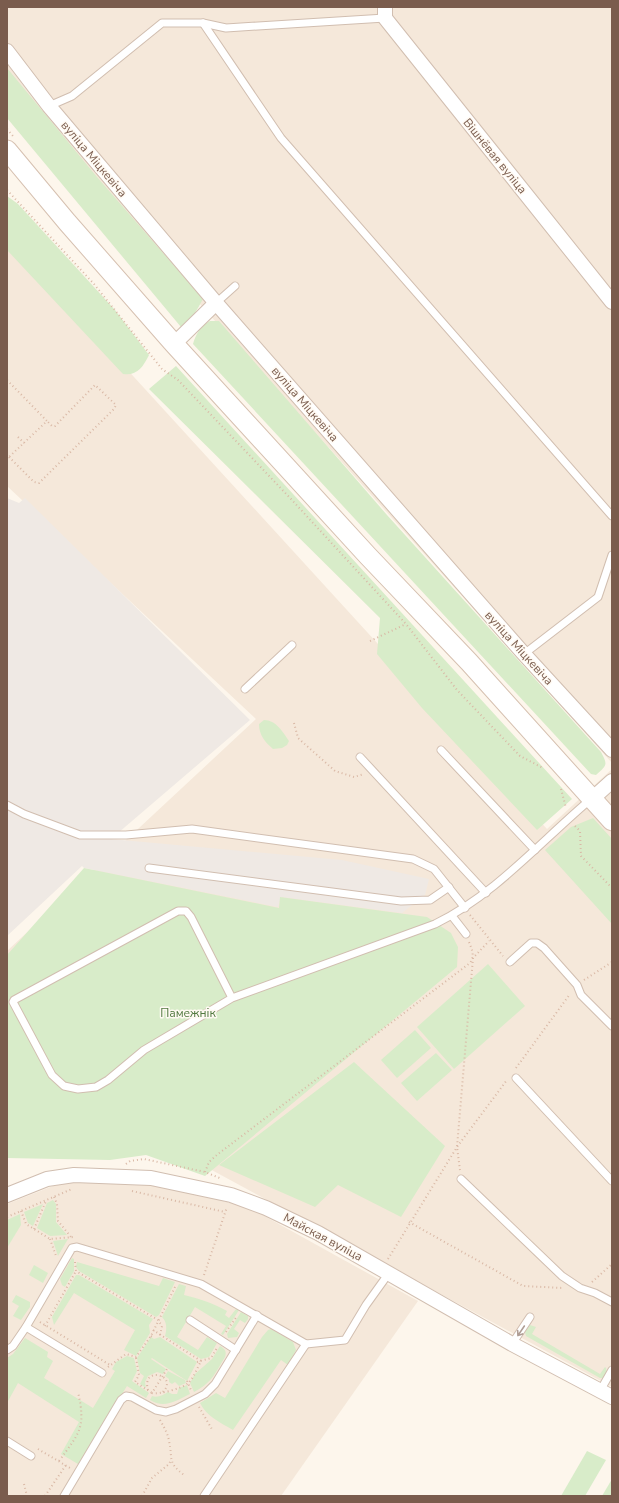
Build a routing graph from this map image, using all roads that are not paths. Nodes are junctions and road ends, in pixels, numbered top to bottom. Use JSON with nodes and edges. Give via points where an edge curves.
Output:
{"nodes":[{"id":1,"x":385,"y":12,"type":"edge"},
{"id":2,"x":203,"y":23,"type":"junction"},
{"id":3,"x":7,"y":51,"type":"edge"},
{"id":4,"x":49,"y":106,"type":"junction"},
{"id":5,"x":9,"y":158,"type":"edge"},
{"id":6,"x":235,"y":286,"type":"dead end"},
{"id":7,"x":612,"y":302,"type":"edge"},
{"id":8,"x":216,"y":303,"type":"junction"},
{"id":9,"x":174,"y":344,"type":"junction"},
{"id":10,"x":612,"y":516,"type":"edge"},
{"id":11,"x":612,"y":555,"type":"edge"},
{"id":12,"x":292,"y":645,"type":"dead end"},
{"id":13,"x":524,"y":654,"type":"junction"},
{"id":14,"x":245,"y":689,"type":"dead end"},
{"id":15,"x":441,"y":750,"type":"dead end"},
{"id":16,"x":612,"y":750,"type":"edge"},
{"id":17,"x":360,"y":757,"type":"dead end"},
{"id":18,"x":612,"y":781,"type":"edge"},
{"id":19,"x":592,"y":798,"type":"junction"},
{"id":20,"x":7,"y":805,"type":"edge"},
{"id":21,"x":612,"y":821,"type":"edge"},
{"id":22,"x":535,"y":850,"type":"junction"},
{"id":23,"x":149,"y":868,"type":"dead end"},
{"id":24,"x":449,"y":887,"type":"junction"},
{"id":25,"x":486,"y":893,"type":"junction"},
{"id":26,"x":465,"y":908,"type":"junction"},
{"id":27,"x":452,"y":916,"type":"junction"},
{"id":28,"x":466,"y":934,"type":"road end"},
{"id":29,"x":510,"y":962,"type":"road end"},
{"id":30,"x":232,"y":998,"type":"junction"},
{"id":31,"x":612,"y":1026,"type":"edge"},
{"id":32,"x":514,"y":1076,"type":"road end"},
{"id":33,"x":462,"y":1179,"type":"road end"},
{"id":34,"x":612,"y":1181,"type":"edge"},
{"id":35,"x":7,"y":1195,"type":"edge"},
{"id":36,"x":385,"y":1271,"type":"junction"},
{"id":37,"x":612,"y":1302,"type":"edge"},
{"id":38,"x":257,"y":1315,"type":"junction"},
{"id":39,"x":530,"y":1317,"type":"dead end"},
{"id":40,"x":190,"y":1320,"type":"dead end"},
{"id":41,"x":26,"y":1327,"type":"junction"},
{"id":42,"x":306,"y":1344,"type":"junction"},
{"id":43,"x":512,"y":1344,"type":"junction"},
{"id":44,"x":7,"y":1350,"type":"edge"},
{"id":45,"x":236,"y":1350,"type":"junction"},
{"id":46,"x":612,"y":1370,"type":"edge"},
{"id":47,"x":102,"y":1373,"type":"road end"},
{"id":48,"x":606,"y":1394,"type":"edge"},
{"id":49,"x":7,"y":1441,"type":"edge"},
{"id":50,"x":31,"y":1456,"type":"dead end"},
{"id":51,"x":64,"y":1496,"type":"edge"},
{"id":52,"x":204,"y":1496,"type":"edge"}],
"edges":[{"from":1,"to":2,"type":"lane","via":[[226,28]]},
{"from":1,"to":7,"type":"street","name":"Вішнёвая вуліца"},
{"from":2,"to":4,"type":"lane","via":[[162,23],[72,96]]},
{"from":2,"to":10,"type":"lane","via":[[281,138]]},
{"from":3,"to":4,"type":"street","name":"вуліца Міцкевіча"},
{"from":4,"to":8,"type":"street","name":"вуліца Міцкевіча"},
{"from":5,"to":9,"type":"street"},
{"from":6,"to":8,"type":"lane"},
{"from":8,"to":9,"type":"street"},
{"from":8,"to":13,"type":"street","name":"вуліца Міцкевіча"},
{"from":9,"to":19,"type":"street","via":[[468,662],[556,774]]},
{"from":11,"to":13,"type":"lane","via":[[598,597]]},
{"from":12,"to":14,"type":"lane"},
{"from":13,"to":16,"type":"street","name":"вуліца Міцкевіча"},
{"from":15,"to":22,"type":"lane"},
{"from":17,"to":25,"type":"lane"},
{"from":18,"to":19,"type":"street"},
{"from":19,"to":21,"type":"street"},
{"from":19,"to":22,"type":"lane"},
{"from":20,"to":24,"type":"lane","via":[[80,835],[126,836],[192,829],[413,859],[434,869]]},
{"from":22,"to":25,"type":"lane"},
{"from":23,"to":24,"type":"lane","via":[[402,901],[430,900]]},
{"from":24,"to":26,"type":"lane"},
{"from":25,"to":26,"type":"lane"},
{"from":26,"to":27,"type":"lane"},
{"from":27,"to":28,"type":"lane"},
{"from":27,"to":30,"type":"lane"},
{"from":29,"to":31,"type":"lane","via":[[531,943],[537,943],[577,985],[581,995]]},
{"from":30,"to":30,"type":"lane","via":[[191,917],[186,911],[178,911],[14,1002],[52,1075],[64,1086],[78,1089],[96,1087],[108,1080],[144,1050]]},
{"from":32,"to":34,"type":"lane"},
{"from":33,"to":37,"type":"lane","via":[[562,1276],[580,1288]]},
{"from":35,"to":36,"type":"street","name":"Майская вуліца","via":[[47,1179],[74,1175],[151,1178],[231,1195],[266,1208],[318,1233]]},
{"from":36,"to":42,"type":"lane","via":[[345,1340]]},
{"from":36,"to":43,"type":"street","name":"Майская вуліца"},
{"from":38,"to":41,"type":"lane","via":[[201,1284],[77,1247],[69,1252]]},
{"from":38,"to":42,"type":"lane"},
{"from":38,"to":45,"type":"lane"},
{"from":39,"to":43,"type":"lane","one_way":true},
{"from":40,"to":45,"type":"lane"},
{"from":41,"to":44,"type":"lane","via":[[13,1346]]},
{"from":41,"to":47,"type":"lane"},
{"from":42,"to":52,"type":"lane"},
{"from":43,"to":48,"type":"street","name":"Майская вуліца"},
{"from":45,"to":51,"type":"lane","via":[[211,1390],[176,1409],[166,1412],[156,1410],[126,1396],[121,1400]]},
{"from":46,"to":48,"type":"lane"},
{"from":49,"to":50,"type":"lane"}]}
